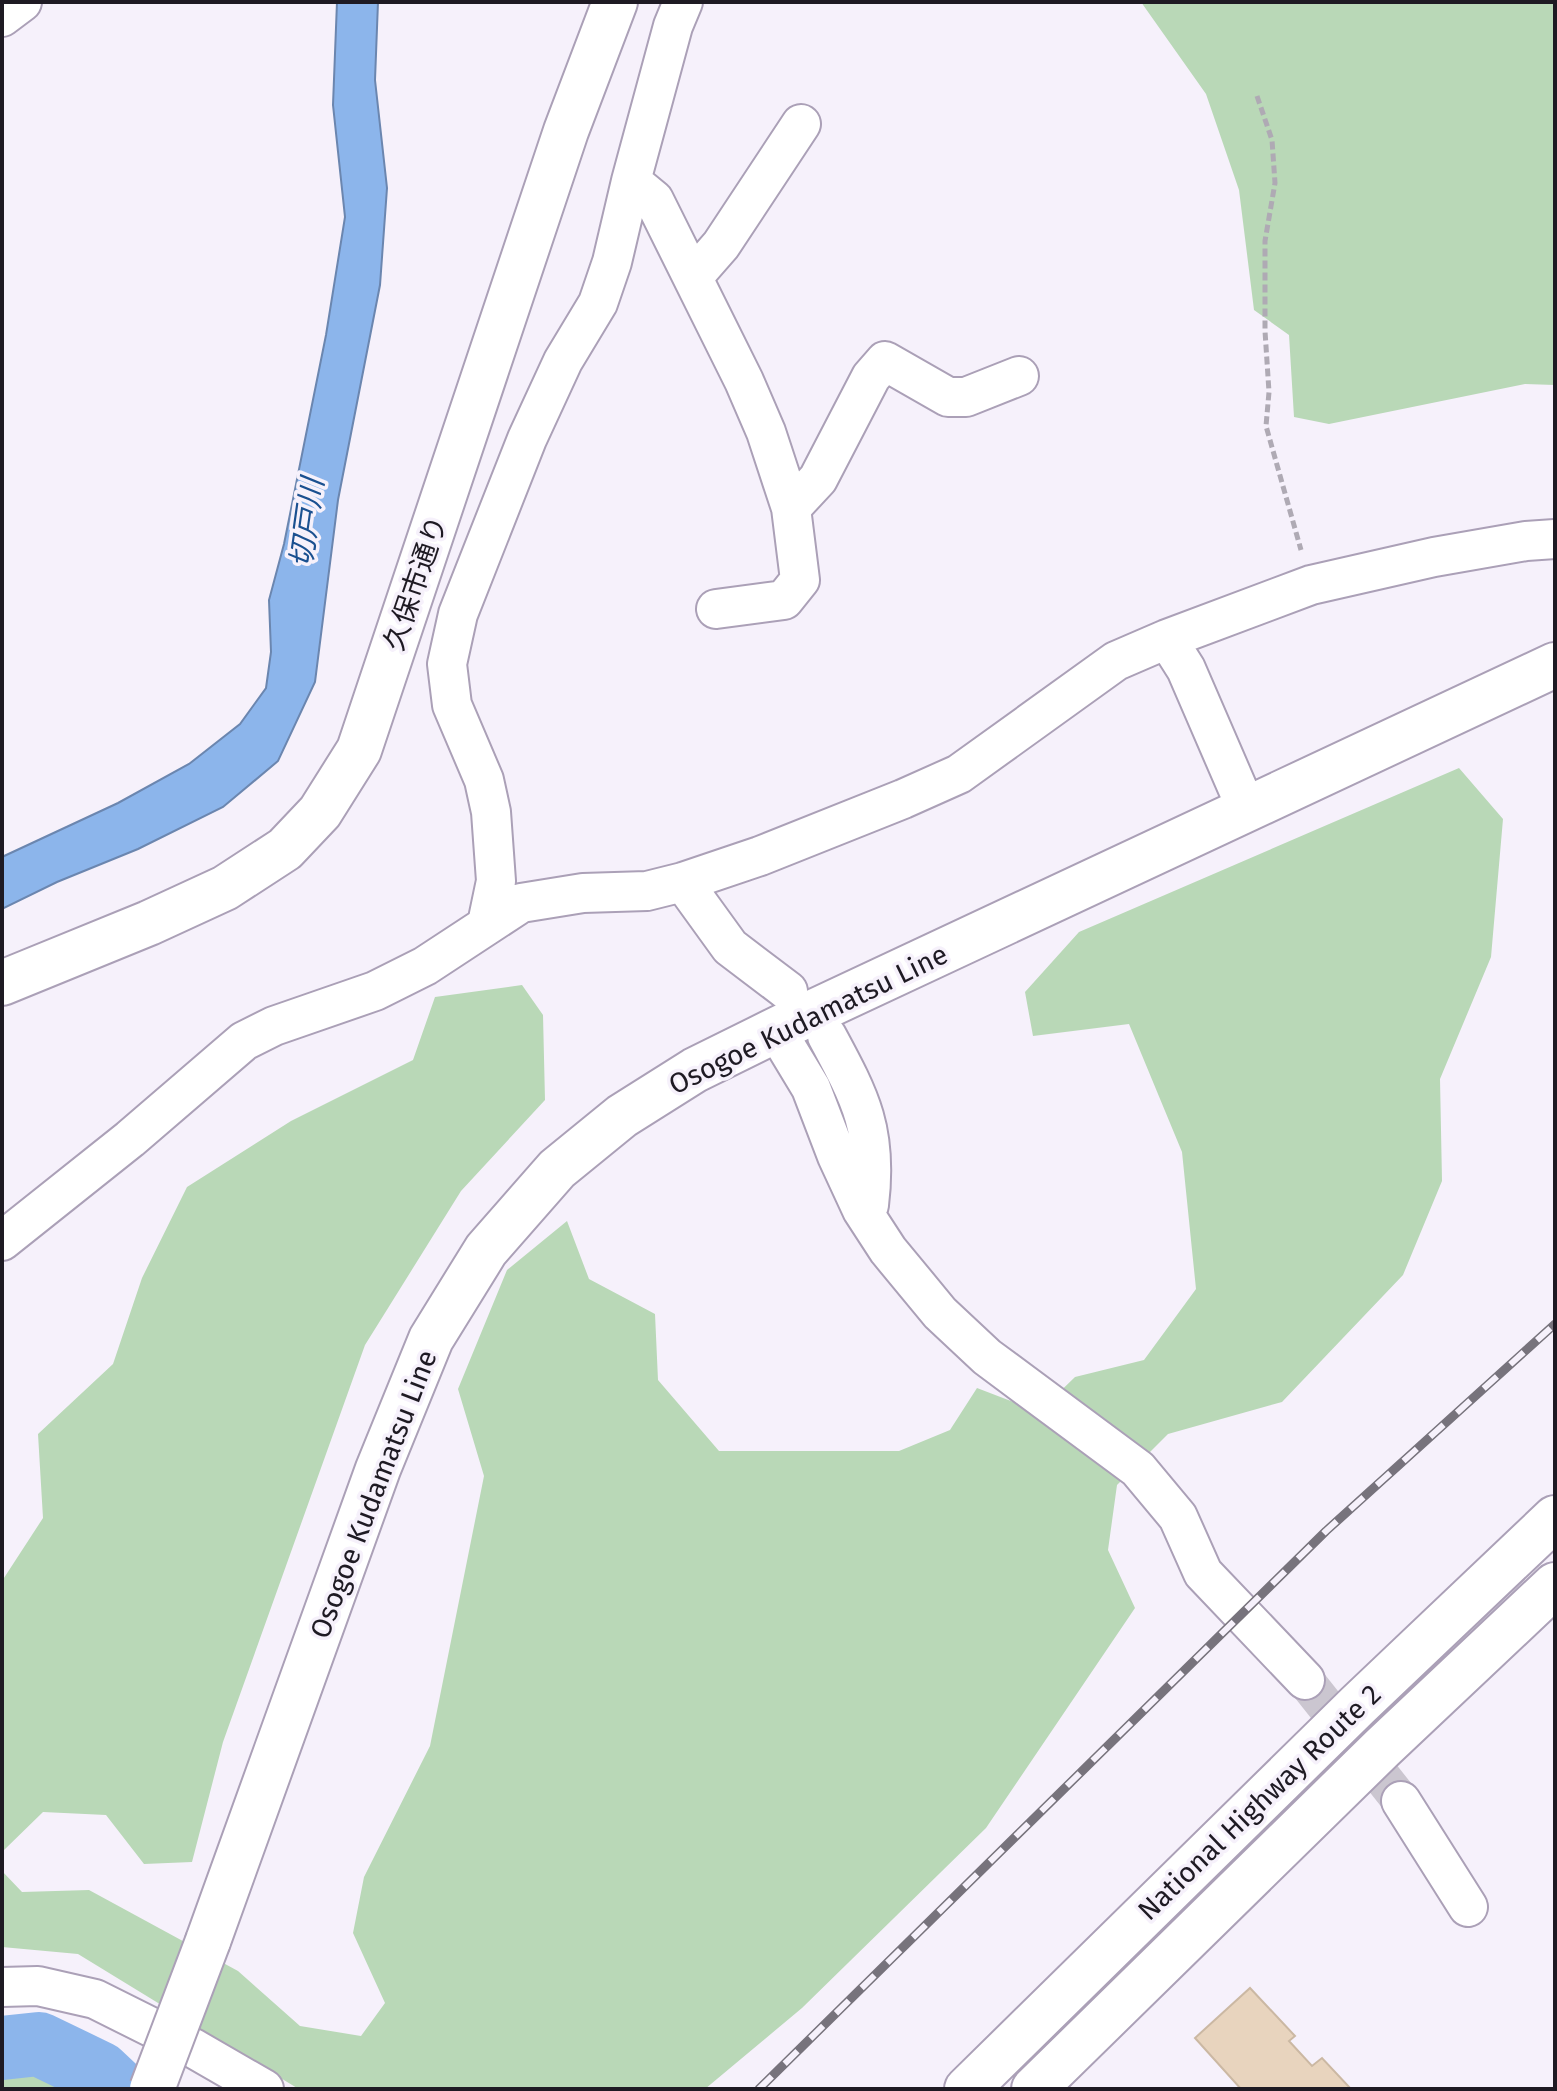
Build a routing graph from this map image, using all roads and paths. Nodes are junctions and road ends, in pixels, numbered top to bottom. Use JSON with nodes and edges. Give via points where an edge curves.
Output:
{"nodes":[{"id":1,"x":22,"y":2,"type":"edge"},
{"id":2,"x":615,"y":2,"type":"edge"},
{"id":3,"x":683,"y":2,"type":"edge"},
{"id":4,"x":2,"y":17,"type":"edge"},
{"id":5,"x":1257,"y":96,"type":"dead end"},
{"id":6,"x":801,"y":124,"type":"dead end"},
{"id":7,"x":631,"y":181,"type":"junction"},
{"id":8,"x":693,"y":277,"type":"junction"},
{"id":9,"x":1019,"y":376,"type":"dead end"},
{"id":10,"x":791,"y":508,"type":"junction"},
{"id":11,"x":1555,"y":539,"type":"edge"},
{"id":12,"x":1311,"y":585,"type":"junction"},
{"id":13,"x":716,"y":609,"type":"dead end"},
{"id":14,"x":1167,"y":639,"type":"junction"},
{"id":15,"x":1555,"y":665,"type":"edge"},
{"id":16,"x":1247,"y":810,"type":"junction"},
{"id":17,"x":683,"y":882,"type":"junction"},
{"id":18,"x":487,"y":924,"type":"junction"},
{"id":19,"x":2,"y":983,"type":"edge"},
{"id":20,"x":782,"y":1011,"type":"junction"},
{"id":21,"x":827,"y":1036,"type":"dead end"},
{"id":22,"x":862,"y":1210,"type":"junction"},
{"id":23,"x":2,"y":1241,"type":"edge"},
{"id":24,"x":1555,"y":1518,"type":"edge"},
{"id":25,"x":1555,"y":1585,"type":"edge"},
{"id":26,"x":1305,"y":1680,"type":"tunnel mouth"},
{"id":27,"x":1401,"y":1801,"type":"tunnel mouth"},
{"id":28,"x":1468,"y":1907,"type":"dead end"},
{"id":29,"x":2,"y":1987,"type":"edge"},
{"id":30,"x":152,"y":2089,"type":"edge"},
{"id":31,"x":264,"y":2089,"type":"edge"},
{"id":32,"x":967,"y":2089,"type":"edge"},
{"id":33,"x":1034,"y":2089,"type":"edge"}],
"edges":[{"from":1,"to":4,"type":"street"},
{"from":2,"to":19,"type":"main road","name":"久保市通り","via":[[566,131],[359,750],[320,812],[285,849],[237,880],[149,923]]},
{"from":3,"to":7,"type":"street"},
{"from":5,"to":12,"type":"path","via":[[1272,140],[1275,183],[1265,241],[1266,426]]},
{"from":6,"to":8,"type":"street","via":[[721,245]]},
{"from":7,"to":8,"type":"street","via":[[654,200]]},
{"from":7,"to":18,"type":"street","via":[[598,303],[563,361],[527,439],[458,614],[447,664],[452,705],[484,780],[491,812],[496,881]]},
{"from":8,"to":10,"type":"street","via":[[766,432]]},
{"from":9,"to":10,"type":"street","via":[[966,397],[948,397],[885,361],[871,377],[818,479]]},
{"from":10,"to":13,"type":"street","via":[[800,580],[784,600]]},
{"from":11,"to":12,"type":"street","via":[[1434,557]]},
{"from":12,"to":14,"type":"street"},
{"from":14,"to":16,"type":"street","via":[[1186,669]]},
{"from":14,"to":17,"type":"street","via":[[1116,661],[959,774]]},
{"from":15,"to":16,"type":"main road","name":"Osogoe Kudamatsu Line"},
{"from":16,"to":20,"type":"main road","name":"Osogoe Kudamatsu Line"},
{"from":17,"to":18,"type":"street","via":[[647,891],[544,897],[521,903]]},
{"from":17,"to":20,"type":"street"},
{"from":18,"to":23,"type":"street","via":[[425,966],[375,991],[244,1041]]},
{"from":20,"to":22,"type":"street"},
{"from":20,"to":30,"type":"main road","name":"Osogoe Kudamatsu Line","bridge":true,"via":[[622,1116],[557,1169],[486,1250],[431,1339],[378,1469]]},
{"from":21,"to":22,"type":"street","via":[[857,1091],[870,1132],[872,1181],[869,1205]]},
{"from":22,"to":26,"type":"street","via":[[940,1313],[987,1357],[1138,1469],[1178,1517],[1203,1573]]},
{"from":24,"to":32,"type":"main road","name":"National Highway Route 2"},
{"from":25,"to":33,"type":"main road","name":"National Highway Route 2"},
{"from":27,"to":28,"type":"street"},
{"from":29,"to":31,"type":"street","via":[[38,1986],[95,1999]]}]}
